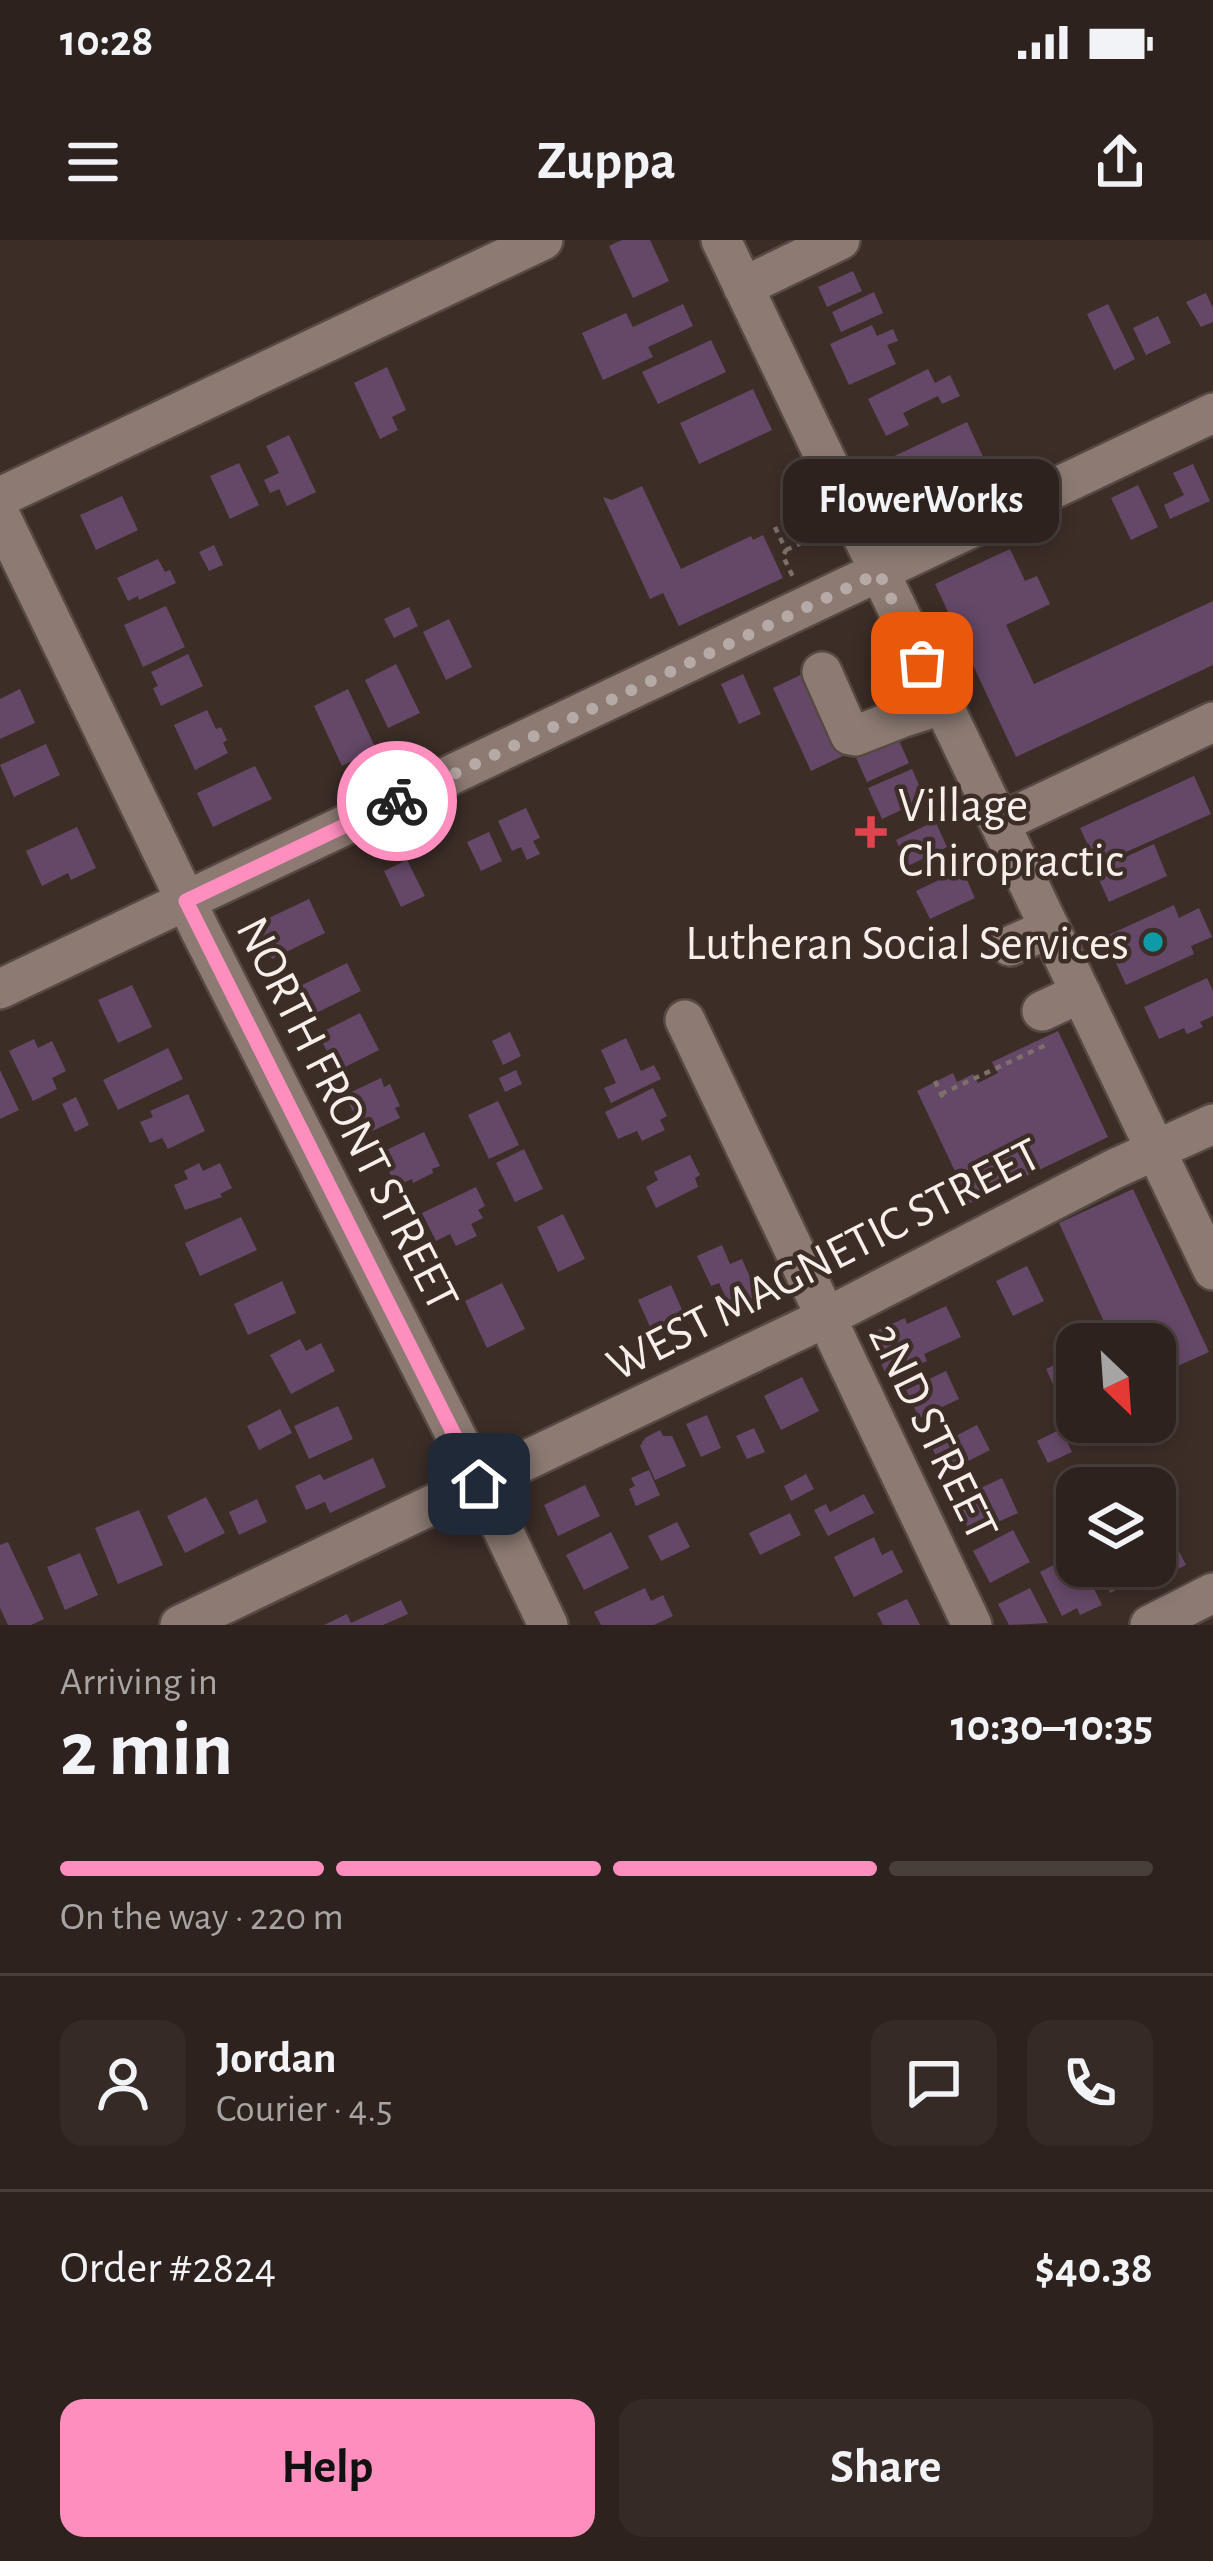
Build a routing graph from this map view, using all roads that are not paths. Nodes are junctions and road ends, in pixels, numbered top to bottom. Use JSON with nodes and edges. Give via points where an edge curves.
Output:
{"nodes":[{"id":1,"x":543,"y":240,"type":"edge"},
{"id":2,"x":721,"y":240,"type":"edge"},
{"id":3,"x":840,"y":240,"type":"edge"},
{"id":4,"x":743,"y":286,"type":"junction"},
{"id":5,"x":1213,"y":413,"type":"edge"},
{"id":6,"x":0,"y":497,"type":"edge"},
{"id":7,"x":0,"y":515,"type":"edge"},
{"id":8,"x":879,"y":573,"type":"junction"},
{"id":9,"x":823,"y":672,"type":"dead end"},
{"id":10,"x":942,"y":705,"type":"junction"},
{"id":11,"x":1208,"y":738,"type":"edge"},
{"id":12,"x":1000,"y":824,"type":"junction"},
{"id":13,"x":186,"y":901,"type":"junction"},
{"id":14,"x":1050,"y":928,"type":"junction"},
{"id":15,"x":1010,"y":946,"type":"dead end"},
{"id":16,"x":0,"y":989,"type":"edge"},
{"id":17,"x":1082,"y":992,"type":"junction"},
{"id":18,"x":685,"y":1020,"type":"dead end"},
{"id":19,"x":1053,"y":1023,"type":"road end"},
{"id":20,"x":1213,"y":1124,"type":"edge"},
{"id":21,"x":1157,"y":1150,"type":"junction"},
{"id":22,"x":1213,"y":1270,"type":"edge"},
{"id":23,"x":825,"y":1318,"type":"junction"},
{"id":24,"x":479,"y":1484,"type":"junction"},
{"id":25,"x":1213,"y":1593,"type":"edge"},
{"id":26,"x":180,"y":1625,"type":"edge"},
{"id":27,"x":548,"y":1625,"type":"edge"},
{"id":28,"x":972,"y":1625,"type":"edge"},
{"id":29,"x":1150,"y":1625,"type":"edge"}],
"edges":[{"from":1,"to":6,"type":"street"},
{"from":2,"to":4,"type":"street"},
{"from":3,"to":4,"type":"street"},
{"from":4,"to":8,"type":"street"},
{"from":5,"to":8,"type":"street"},
{"from":7,"to":13,"type":"street","name":"NORTH FRONT STREET"},
{"from":8,"to":10,"type":"street"},
{"from":8,"to":13,"type":"street"},
{"from":9,"to":10,"type":"street","via":[[850,735]]},
{"from":10,"to":12,"type":"street"},
{"from":11,"to":12,"type":"street"},
{"from":12,"to":14,"type":"street"},
{"from":13,"to":16,"type":"street"},
{"from":13,"to":24,"type":"street","name":"NORTH FRONT STREET"},
{"from":14,"to":15,"type":"street"},
{"from":14,"to":17,"type":"street"},
{"from":17,"to":19,"type":"street"},
{"from":17,"to":21,"type":"street"},
{"from":18,"to":23,"type":"street","name":"2ND STREET"},
{"from":20,"to":21,"type":"street","name":"WEST MAGNETIC STREET"},
{"from":21,"to":22,"type":"street"},
{"from":21,"to":23,"type":"street","name":"WEST MAGNETIC STREET"},
{"from":23,"to":24,"type":"street","name":"WEST MAGNETIC STREET"},
{"from":23,"to":28,"type":"street","name":"2ND STREET"},
{"from":24,"to":26,"type":"street","name":"WEST MAGNETIC STREET"},
{"from":24,"to":27,"type":"street","name":"NORTH FRONT STREET"},
{"from":25,"to":29,"type":"street"}]}
